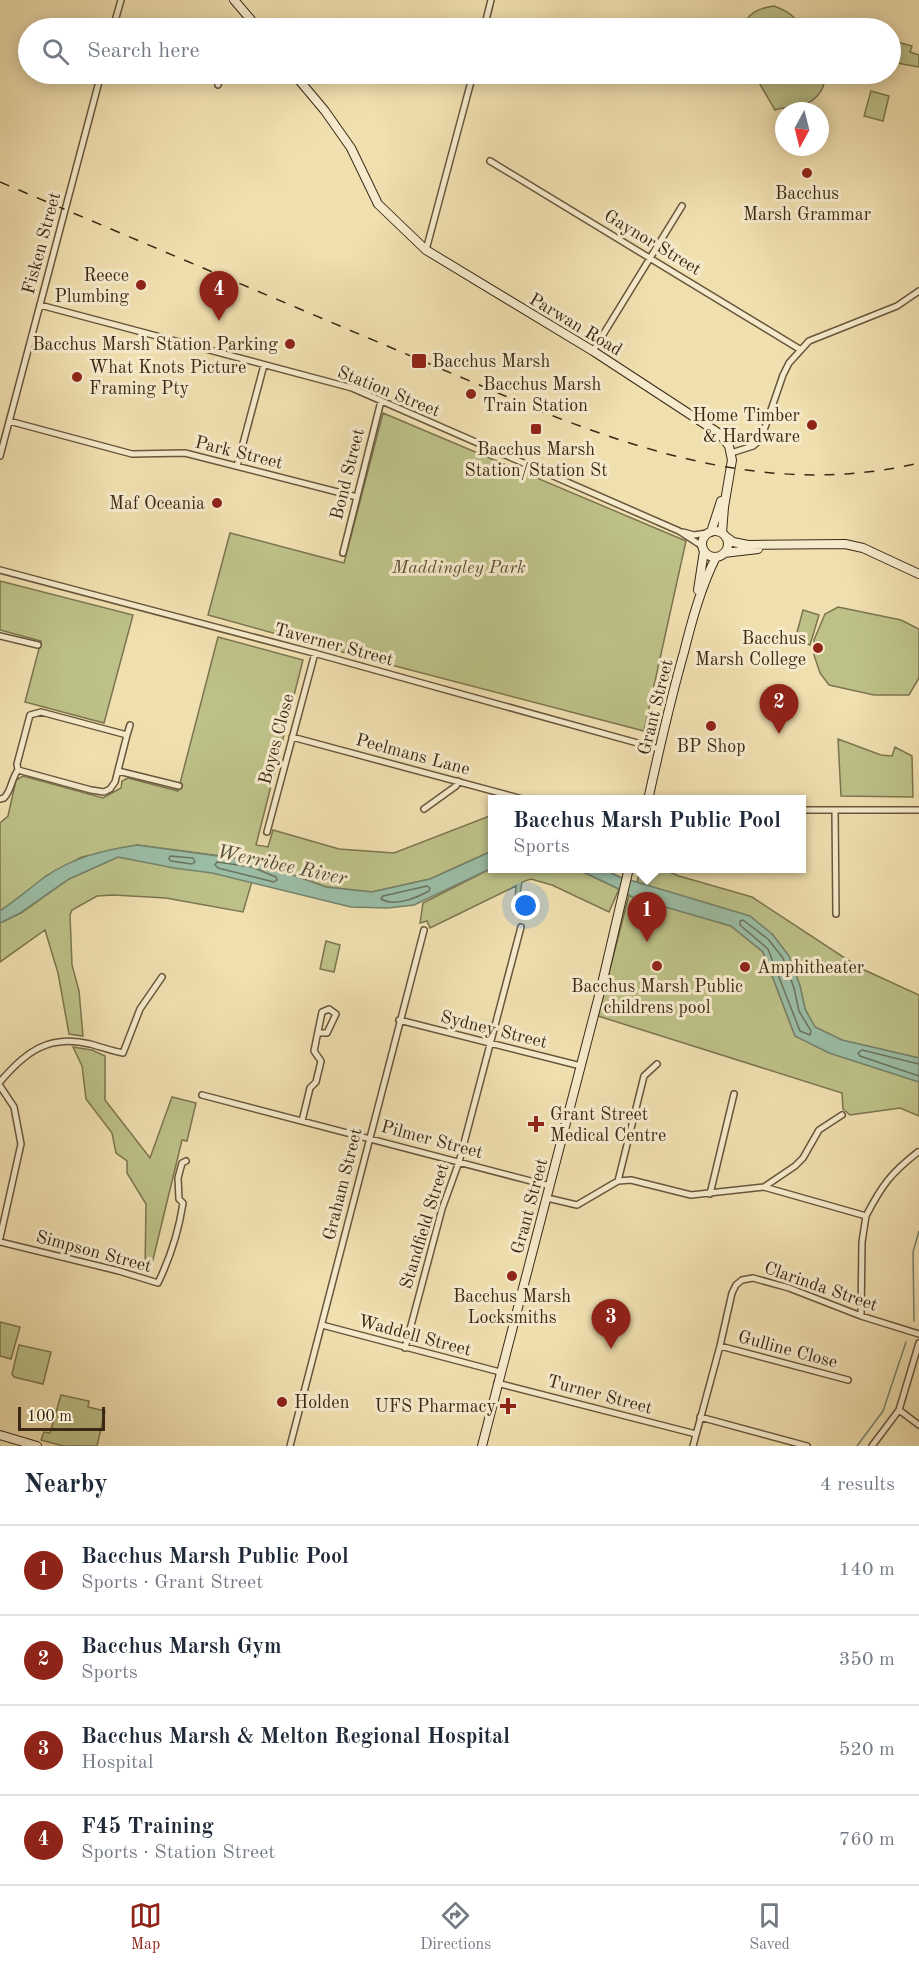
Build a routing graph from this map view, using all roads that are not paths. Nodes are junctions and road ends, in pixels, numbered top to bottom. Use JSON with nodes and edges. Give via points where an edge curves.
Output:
{"nodes":[{"id":1,"x":121,"y":0,"type":"edge"},
{"id":2,"x":234,"y":0,"type":"edge"},
{"id":3,"x":491,"y":0,"type":"edge"},
{"id":4,"x":116,"y":18,"type":"edge"},
{"id":5,"x":249,"y":18,"type":"edge"},
{"id":6,"x":486,"y":18,"type":"edge"},
{"id":7,"x":98,"y":84,"type":"edge"},
{"id":8,"x":302,"y":84,"type":"edge"},
{"id":9,"x":470,"y":84,"type":"edge"},
{"id":10,"x":490,"y":161,"type":"dead end"},
{"id":11,"x":682,"y":206,"type":"dead end"},
{"id":12,"x":426,"y":250,"type":"junction"},
{"id":13,"x":650,"y":258,"type":"junction"},
{"id":14,"x":919,"y":291,"type":"edge"},
{"id":15,"x":40,"y":305,"type":"junction"},
{"id":16,"x":801,"y":350,"type":"junction"},
{"id":17,"x":593,"y":351,"type":"junction"},
{"id":18,"x":264,"y":365,"type":"junction"},
{"id":19,"x":381,"y":401,"type":"junction"},
{"id":20,"x":9,"y":421,"type":"junction"},
{"id":21,"x":731,"y":453,"type":"junction"},
{"id":22,"x":0,"y":456,"type":"edge"},
{"id":23,"x":237,"y":466,"type":"junction"},
{"id":24,"x":728,"y":483,"type":"junction"},
{"id":25,"x":357,"y":497,"type":"junction"},
{"id":26,"x":679,"y":531,"type":"junction"},
{"id":27,"x":709,"y":533,"type":"junction"},
{"id":28,"x":724,"y":534,"type":"junction"},
{"id":29,"x":822,"y":543,"type":"junction"},
{"id":30,"x":703,"y":548,"type":"junction"},
{"id":31,"x":343,"y":554,"type":"dead end"},
{"id":32,"x":720,"y":555,"type":"junction"},
{"id":33,"x":0,"y":570,"type":"edge"},
{"id":34,"x":919,"y":574,"type":"edge"},
{"id":35,"x":692,"y":621,"type":"junction"},
{"id":36,"x":0,"y":636,"type":"edge"},
{"id":37,"x":38,"y":645,"type":"dead end"},
{"id":38,"x":315,"y":653,"type":"junction"},
{"id":39,"x":130,"y":725,"type":"dead end"},
{"id":40,"x":127,"y":735,"type":"junction"},
{"id":41,"x":292,"y":737,"type":"junction"},
{"id":42,"x":660,"y":748,"type":"junction"},
{"id":43,"x":18,"y":770,"type":"junction"},
{"id":44,"x":118,"y":771,"type":"junction"},
{"id":45,"x":458,"y":781,"type":"junction"},
{"id":46,"x":180,"y":786,"type":"dead end"},
{"id":47,"x":508,"y":795,"type":"edge"},
{"id":48,"x":649,"y":795,"type":"edge"},
{"id":49,"x":0,"y":799,"type":"edge"},
{"id":50,"x":424,"y":809,"type":"dead end"},
{"id":51,"x":806,"y":810,"type":"edge"},
{"id":52,"x":835,"y":810,"type":"junction"},
{"id":53,"x":919,"y":810,"type":"edge"},
{"id":54,"x":267,"y":832,"type":"dead end"},
{"id":55,"x":628,"y":873,"type":"edge"},
{"id":56,"x":836,"y":914,"type":"dead end"},
{"id":57,"x":521,"y":927,"type":"dead end"},
{"id":58,"x":424,"y":930,"type":"dead end"},
{"id":59,"x":162,"y":977,"type":"dead end"},
{"id":60,"x":399,"y":1020,"type":"junction"},
{"id":61,"x":318,"y":1033,"type":"junction"},
{"id":62,"x":490,"y":1043,"type":"junction"},
{"id":63,"x":657,"y":1064,"type":"dead end"},
{"id":64,"x":581,"y":1066,"type":"junction"},
{"id":65,"x":0,"y":1084,"type":"edge"},
{"id":66,"x":734,"y":1094,"type":"dead end"},
{"id":67,"x":202,"y":1095,"type":"dead end"},
{"id":68,"x":842,"y":1115,"type":"dead end"},
{"id":69,"x":302,"y":1121,"type":"junction"},
{"id":70,"x":369,"y":1138,"type":"junction"},
{"id":71,"x":918,"y":1152,"type":"edge"},
{"id":72,"x":186,"y":1161,"type":"dead end"},
{"id":73,"x":459,"y":1162,"type":"junction"},
{"id":74,"x":618,"y":1181,"type":"junction"},
{"id":75,"x":550,"y":1186,"type":"junction"},
{"id":76,"x":764,"y":1186,"type":"junction"},
{"id":77,"x":710,"y":1194,"type":"junction"},
{"id":78,"x":547,"y":1198,"type":"junction"},
{"id":79,"x":867,"y":1216,"type":"junction"},
{"id":80,"x":0,"y":1240,"type":"edge"},
{"id":81,"x":861,"y":1316,"type":"junction"},
{"id":82,"x":322,"y":1325,"type":"junction"},
{"id":83,"x":919,"y":1334,"type":"edge"},
{"id":84,"x":919,"y":1343,"type":"edge"},
{"id":85,"x":720,"y":1346,"type":"junction"},
{"id":86,"x":405,"y":1348,"type":"junction"},
{"id":87,"x":500,"y":1372,"type":"junction"},
{"id":88,"x":848,"y":1380,"type":"dead end"},
{"id":89,"x":497,"y":1383,"type":"junction"},
{"id":90,"x":899,"y":1410,"type":"junction"},
{"id":91,"x":700,"y":1417,"type":"junction"},
{"id":92,"x":919,"y":1425,"type":"edge"},
{"id":93,"x":696,"y":1434,"type":"junction"},
{"id":94,"x":0,"y":1435,"type":"edge"},
{"id":95,"x":795,"y":1444,"type":"edge"},
{"id":96,"x":37,"y":1446,"type":"edge"},
{"id":97,"x":291,"y":1446,"type":"edge"},
{"id":98,"x":482,"y":1446,"type":"edge"},
{"id":99,"x":693,"y":1446,"type":"edge"},
{"id":100,"x":807,"y":1446,"type":"edge"},
{"id":101,"x":872,"y":1446,"type":"edge"}],
"edges":[{"from":1,"to":4,"type":"street"},
{"from":2,"to":5,"type":"main road"},
{"from":3,"to":6,"type":"street"},
{"from":7,"to":15,"type":"street","name":"Fisken Street"},
{"from":8,"to":12,"type":"main road","name":"Parwan Road","via":[[351,148],[378,204]]},
{"from":9,"to":12,"type":"street"},
{"from":10,"to":13,"type":"street","name":"Gaynor Street"},
{"from":11,"to":13,"type":"street"},
{"from":12,"to":17,"type":"main road","name":"Parwan Road"},
{"from":13,"to":16,"type":"street","name":"Gaynor Street"},
{"from":13,"to":17,"type":"street"},
{"from":14,"to":16,"type":"street","via":[[897,306],[809,341]]},
{"from":15,"to":18,"type":"street","name":"Station Street"},
{"from":15,"to":20,"type":"street","name":"Fisken Street"},
{"from":16,"to":21,"type":"street","via":[[783,375],[761,440]]},
{"from":17,"to":21,"type":"main road","name":"Parwan Road","via":[[714,429]]},
{"from":18,"to":19,"type":"street","name":"Station Street","via":[[352,388]]},
{"from":18,"to":23,"type":"street"},
{"from":19,"to":25,"type":"street","name":"Bond Street"},
{"from":19,"to":26,"type":"street","name":"Station Street"},
{"from":20,"to":22,"type":"street","name":"Fisken Street"},
{"from":20,"to":23,"type":"street","name":"Park Street","via":[[132,454],[185,453]]},
{"from":21,"to":24,"type":"main road"},
{"from":23,"to":25,"type":"street","name":"Park Street"},
{"from":24,"to":27,"type":"main road"},
{"from":24,"to":28,"type":"main road"},
{"from":25,"to":31,"type":"street","name":"Bond Street"},
{"from":26,"to":27,"type":"street","name":"Station Street"},
{"from":26,"to":30,"type":"street","name":"Station Street"},
{"from":27,"to":28,"type":"main road"},
{"from":27,"to":30,"type":"main road","via":[[703,539]]},
{"from":28,"to":29,"type":"main road","via":[[733,542],[748,545]]},
{"from":28,"to":32,"type":"main road","via":[[728,545]]},
{"from":29,"to":32,"type":"main road"},
{"from":29,"to":34,"type":"main road","via":[[863,548]]},
{"from":30,"to":32,"type":"main road","via":[[710,556]]},
{"from":30,"to":35,"type":"main road","name":"Grant Street"},
{"from":32,"to":35,"type":"main road","name":"Grant Street","via":[[704,585]]},
{"from":33,"to":38,"type":"street","name":"Taverner Street"},
{"from":35,"to":42,"type":"main road","name":"Grant Street"},
{"from":36,"to":37,"type":"street"},
{"from":38,"to":41,"type":"street","name":"Boyes Close"},
{"from":38,"to":42,"type":"street","name":"Taverner Street"},
{"from":39,"to":40,"type":"street"},
{"from":40,"to":43,"type":"street","via":[[34,713],[29,717]]},
{"from":40,"to":44,"type":"street"},
{"from":41,"to":45,"type":"street","name":"Peelmans Lane"},
{"from":41,"to":54,"type":"street","name":"Boyes Close"},
{"from":42,"to":48,"type":"main road","name":"Grant Street"},
{"from":43,"to":44,"type":"street","via":[[97,792],[110,789]]},
{"from":43,"to":49,"type":"street","via":[[9,793]]},
{"from":44,"to":46,"type":"street"},
{"from":45,"to":47,"type":"street","name":"Peelmans Lane"},
{"from":45,"to":50,"type":"street"},
{"from":51,"to":52,"type":"street"},
{"from":52,"to":53,"type":"street"},
{"from":52,"to":56,"type":"street"},
{"from":55,"to":64,"type":"main road","name":"Grant Street"},
{"from":57,"to":62,"type":"street","name":"Standfield Street"},
{"from":58,"to":60,"type":"street","name":"Graham Street"},
{"from":59,"to":65,"type":"street","via":[[140,1009],[123,1053],[60,1041],[28,1054]]},
{"from":60,"to":62,"type":"street","name":"Sydney Street"},
{"from":60,"to":70,"type":"street","name":"Graham Street"},
{"from":61,"to":61,"type":"street","via":[[322,1012],[329,1009],[336,1014],[327,1033]]},
{"from":61,"to":69,"type":"street","via":[[314,1051],[321,1061]]},
{"from":62,"to":64,"type":"street","name":"Sydney Street"},
{"from":62,"to":73,"type":"street","name":"Standfield Street"},
{"from":63,"to":74,"type":"street","via":[[644,1076]]},
{"from":64,"to":75,"type":"main road","name":"Grant Street"},
{"from":65,"to":80,"type":"street","via":[[14,1107],[21,1144]]},
{"from":66,"to":77,"type":"street"},
{"from":67,"to":69,"type":"street","name":"Pilmer Street"},
{"from":68,"to":76,"type":"street","via":[[819,1130],[795,1166]]},
{"from":69,"to":70,"type":"street","name":"Pilmer Street"},
{"from":70,"to":73,"type":"street","name":"Pilmer Street"},
{"from":70,"to":82,"type":"street","name":"Graham Street"},
{"from":71,"to":79,"type":"street","via":[[895,1170]]},
{"from":72,"to":80,"type":"street","name":"Simpson Street","via":[[178,1178],[182,1214],[158,1283]]},
{"from":73,"to":75,"type":"street","name":"Pilmer Street"},
{"from":73,"to":86,"type":"street","name":"Standfield Street","via":[[442,1209]]},
{"from":74,"to":77,"type":"street","via":[[631,1180],[691,1195]]},
{"from":74,"to":78,"type":"street","via":[[577,1205]]},
{"from":75,"to":78,"type":"main road","name":"Grant Street"},
{"from":76,"to":77,"type":"street"},
{"from":76,"to":79,"type":"street"},
{"from":78,"to":87,"type":"main road","name":"Grant Street"},
{"from":79,"to":81,"type":"street","via":[[862,1242]]},
{"from":81,"to":83,"type":"street","name":"Clarinda Street"},
{"from":81,"to":85,"type":"street","name":"Clarinda Street","via":[[789,1288],[747,1278],[732,1293]]},
{"from":82,"to":86,"type":"street","name":"Waddell Street"},
{"from":82,"to":97,"type":"street","name":"Graham Street"},
{"from":84,"to":90,"type":"street"},
{"from":85,"to":88,"type":"street","name":"Gulline Close"},
{"from":85,"to":91,"type":"street","name":"Clarinda Street"},
{"from":86,"to":87,"type":"street","name":"Waddell Street"},
{"from":87,"to":89,"type":"main road","name":"Grant Street"},
{"from":89,"to":93,"type":"street","name":"Turner Street"},
{"from":89,"to":98,"type":"main road","name":"Grant Street"},
{"from":90,"to":92,"type":"street"},
{"from":90,"to":101,"type":"street"},
{"from":91,"to":93,"type":"street","name":"Clarinda Street"},
{"from":91,"to":95,"type":"street"},
{"from":93,"to":99,"type":"street","name":"Clarinda Street"},
{"from":94,"to":96,"type":"main road"},
{"from":95,"to":100,"type":"street"}]}
